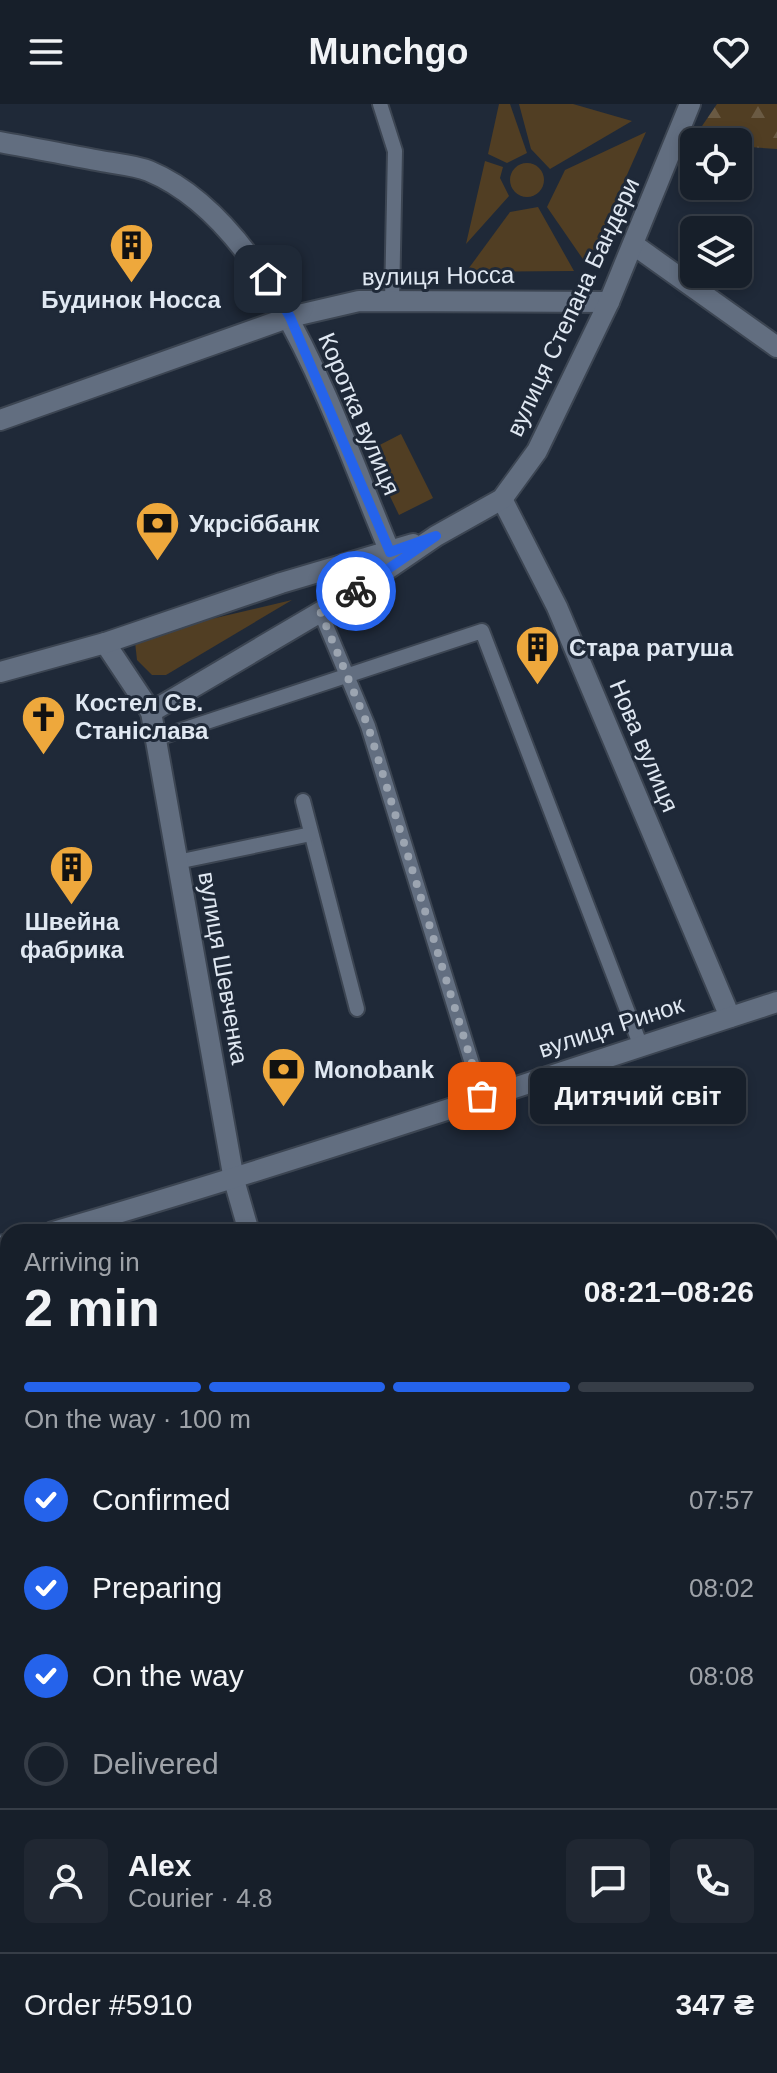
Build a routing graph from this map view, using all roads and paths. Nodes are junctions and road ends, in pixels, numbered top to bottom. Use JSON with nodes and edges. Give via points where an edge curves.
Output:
{"nodes":[{"id":1,"x":380,"y":104,"type":"edge"},
{"id":2,"x":690,"y":104,"type":"edge"},
{"id":3,"x":0,"y":142,"type":"edge"},
{"id":4,"x":634,"y":245,"type":"junction"},
{"id":5,"x":392,"y":301,"type":"junction"},
{"id":6,"x":609,"y":302,"type":"junction"},
{"id":7,"x":290,"y":317,"type":"junction"},
{"id":8,"x":777,"y":347,"type":"edge"},
{"id":9,"x":0,"y":420,"type":"edge"},
{"id":10,"x":502,"y":499,"type":"junction"},
{"id":11,"x":436,"y":536,"type":"junction"},
{"id":12,"x":390,"y":552,"type":"junction"},
{"id":13,"x":320,"y":611,"type":"junction"},
{"id":14,"x":105,"y":643,"type":"junction"},
{"id":15,"x":0,"y":672,"type":"edge"},
{"id":16,"x":349,"y":676,"type":"junction"},
{"id":17,"x":151,"y":712,"type":"junction"},
{"id":18,"x":155,"y":739,"type":"junction"},
{"id":19,"x":303,"y":801,"type":"dead end"},
{"id":20,"x":311,"y":834,"type":"junction"},
{"id":21,"x":177,"y":862,"type":"junction"},
{"id":22,"x":777,"y":1002,"type":"edge"},
{"id":23,"x":357,"y":1009,"type":"dead end"},
{"id":24,"x":730,"y":1017,"type":"junction"},
{"id":25,"x":640,"y":1044,"type":"junction"},
{"id":26,"x":482,"y":1096,"type":"junction"},
{"id":27,"x":234,"y":1180,"type":"junction"},
{"id":28,"x":81,"y":1224,"type":"edge"},
{"id":29,"x":247,"y":1224,"type":"edge"}],
"edges":[{"from":1,"to":5,"type":"lane","via":[[395,151]]},
{"from":2,"to":4,"type":"street","name":"вулиця Степана Бандери"},
{"from":3,"to":7,"type":"street","name":"Коротка вулиця","via":[[147,170],[179,187],[239,242]]},
{"from":4,"to":6,"type":"street","name":"вулиця Степана Бандери"},
{"from":4,"to":8,"type":"street"},
{"from":5,"to":6,"type":"street","name":"вулиця Носса"},
{"from":5,"to":7,"type":"street","name":"вулиця Носса","via":[[359,301]]},
{"from":6,"to":10,"type":"street","name":"вулиця Степана Бандери","via":[[537,451]]},
{"from":7,"to":9,"type":"street","name":"вулиця Носса"},
{"from":7,"to":12,"type":"street","name":"Коротка вулиця"},
{"from":10,"to":11,"type":"street","name":"вулиця Степана Бандери"},
{"from":10,"to":24,"type":"street","name":"Нова вулиця","via":[[557,607]]},
{"from":11,"to":12,"type":"street","name":"вулиця Степана Бандери"},
{"from":11,"to":13,"type":"street","name":"вулиця Степана Бандери"},
{"from":12,"to":14,"type":"street","name":"вулиця Степана Бандери"},
{"from":13,"to":16,"type":"lane"},
{"from":13,"to":17,"type":"street","name":"вулиця Степана Бандери"},
{"from":14,"to":15,"type":"street","name":"вулиця Степана Бандери"},
{"from":14,"to":17,"type":"street"},
{"from":16,"to":18,"type":"lane"},
{"from":16,"to":25,"type":"lane","via":[[482,631]]},
{"from":16,"to":26,"type":"lane"},
{"from":17,"to":18,"type":"street","name":"вулиця Шевченка"},
{"from":18,"to":21,"type":"street","name":"вулиця Шевченка"},
{"from":19,"to":20,"type":"lane"},
{"from":20,"to":21,"type":"lane"},
{"from":20,"to":23,"type":"lane"},
{"from":21,"to":27,"type":"street","name":"вулиця Шевченка"},
{"from":22,"to":24,"type":"street","name":"вулиця Ринок"},
{"from":24,"to":25,"type":"street","name":"вулиця Ринок"},
{"from":25,"to":26,"type":"street","name":"вулиця Ринок"},
{"from":26,"to":27,"type":"street","name":"вулиця Ринок"},
{"from":27,"to":28,"type":"street","name":"вулиця Ринок"},
{"from":27,"to":29,"type":"street","name":"вулиця Шевченка"}]}
